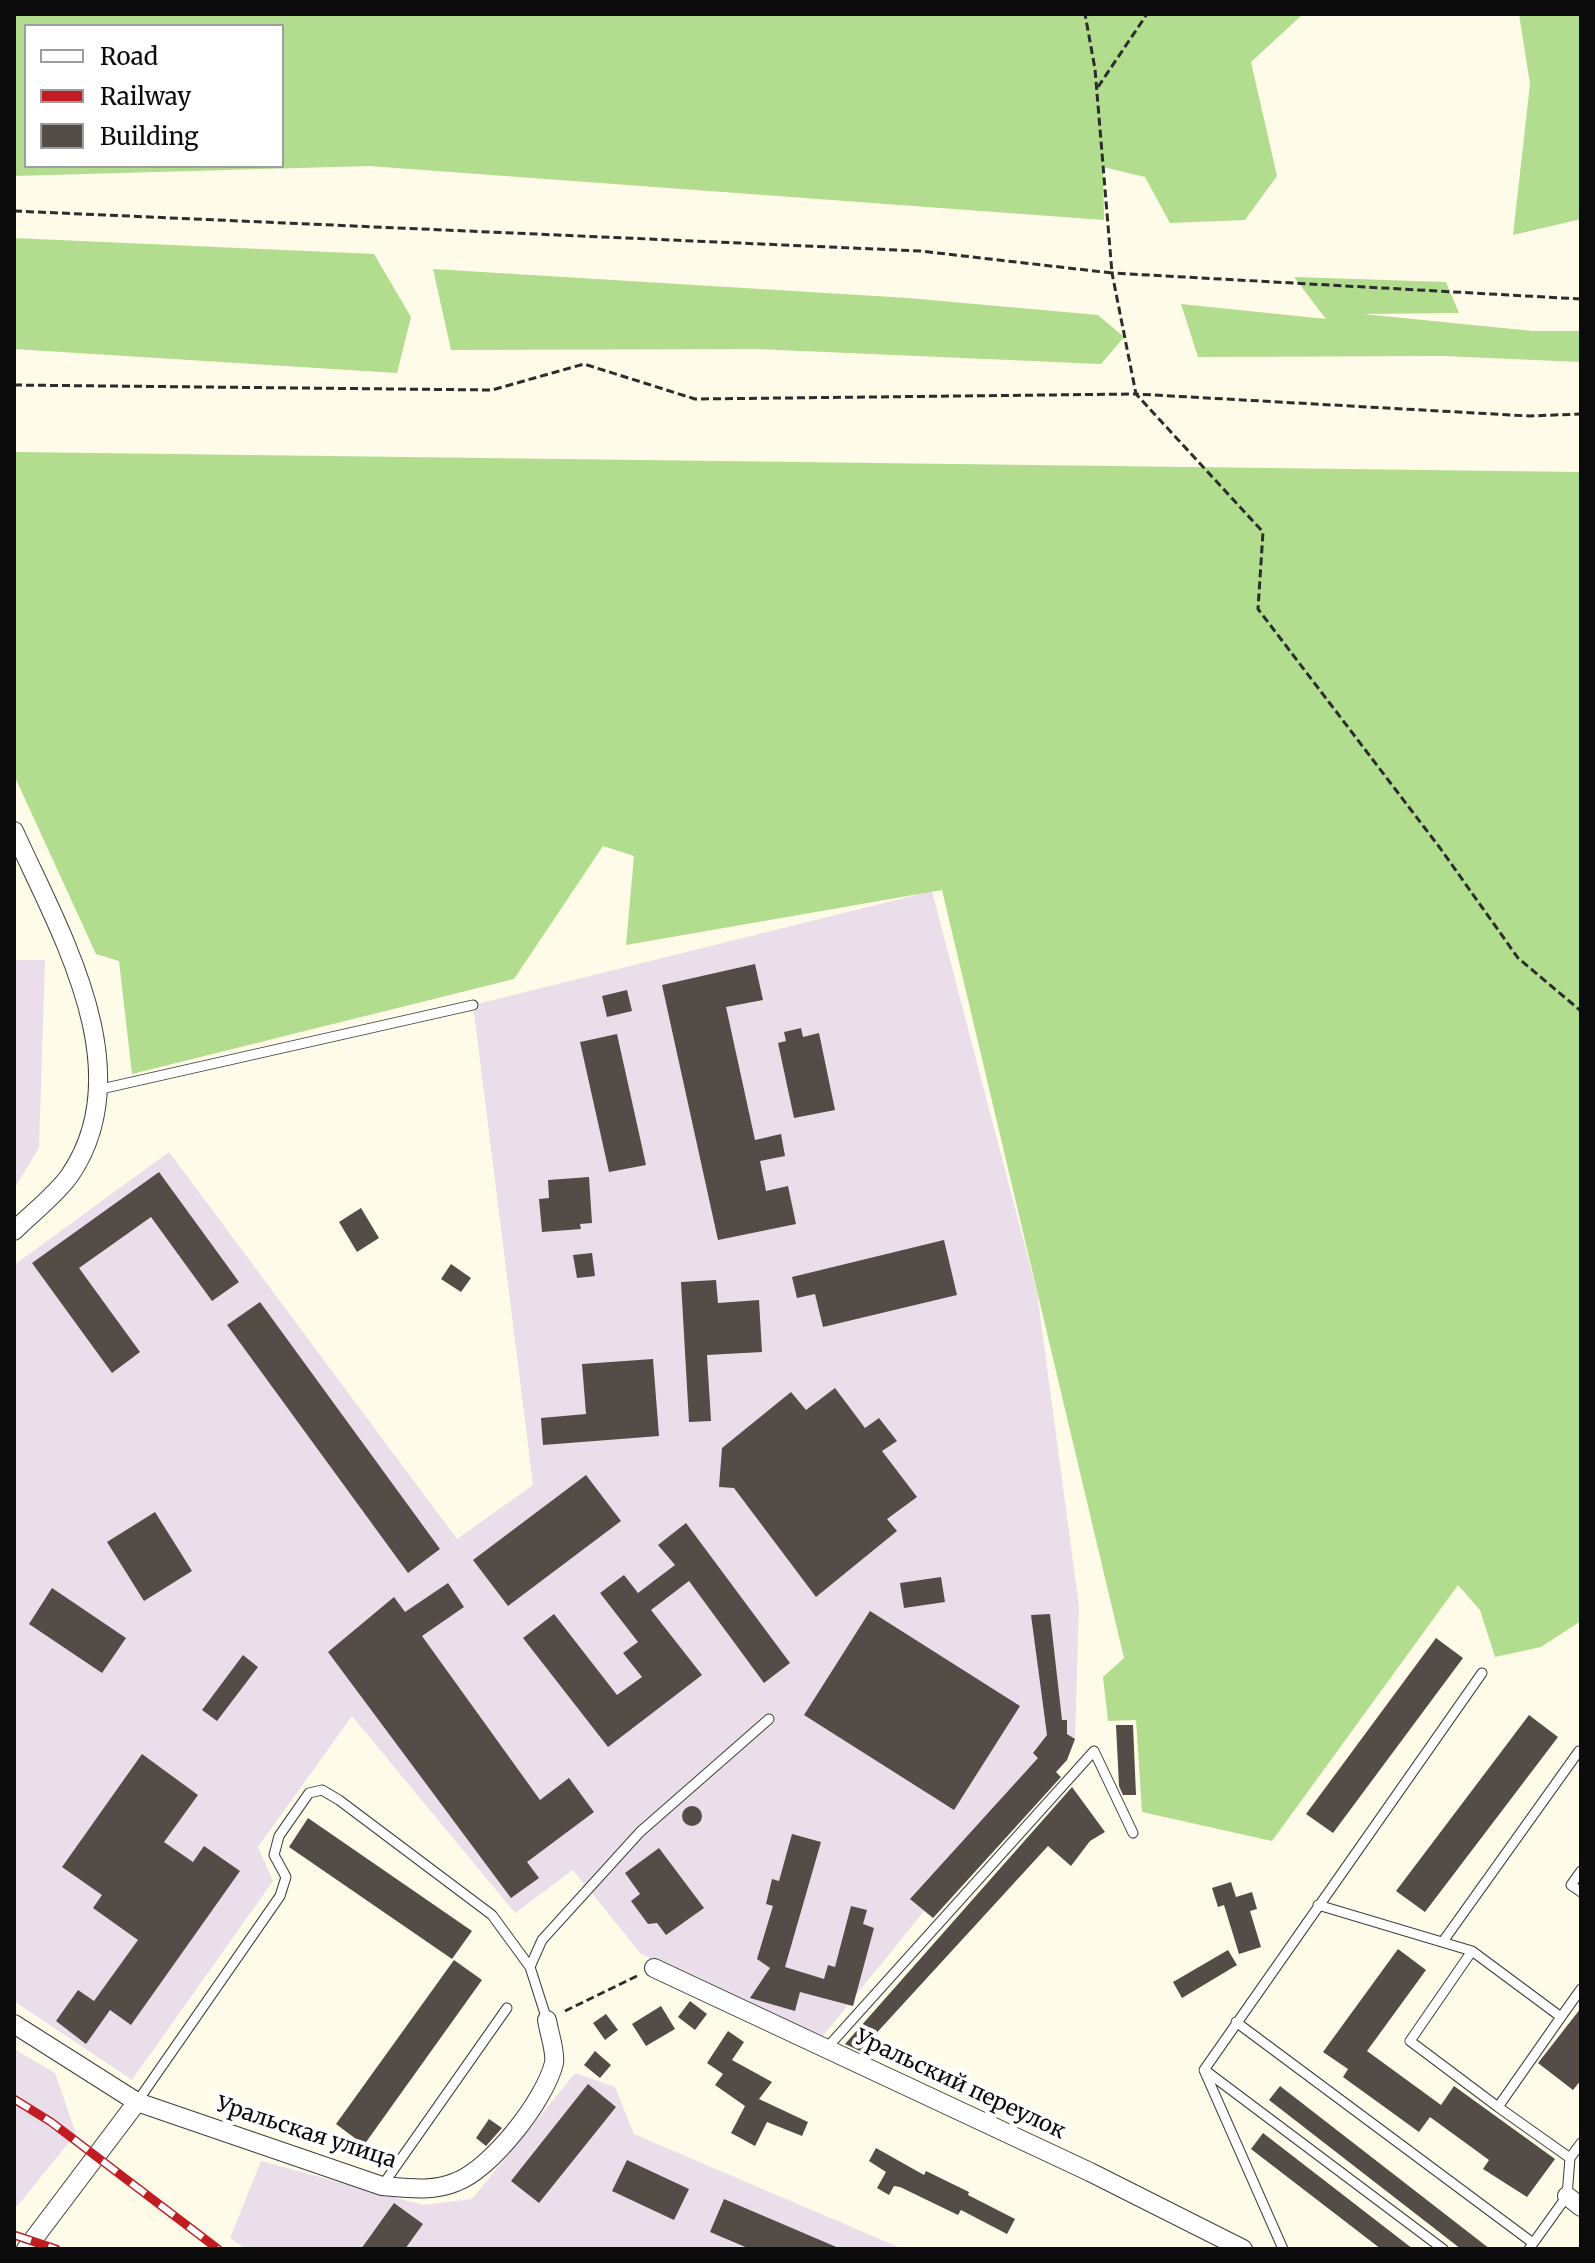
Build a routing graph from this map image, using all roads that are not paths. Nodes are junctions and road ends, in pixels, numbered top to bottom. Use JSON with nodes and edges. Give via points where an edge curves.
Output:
{"nodes":[{"id":1,"x":14,"y":831,"type":"edge"},
{"id":2,"x":473,"y":1005,"type":"dead end"},
{"id":3,"x":101,"y":1089,"type":"junction"},
{"id":4,"x":14,"y":1231,"type":"edge"},
{"id":5,"x":1482,"y":1673,"type":"dead end"},
{"id":6,"x":769,"y":1719,"type":"dead end"},
{"id":7,"x":1581,"y":1753,"type":"edge"},
{"id":8,"x":1133,"y":1833,"type":"dead end"},
{"id":9,"x":1581,"y":1871,"type":"edge"},
{"id":10,"x":1581,"y":1892,"type":"edge"},
{"id":11,"x":1318,"y":1905,"type":"junction"},
{"id":12,"x":1444,"y":1940,"type":"junction"},
{"id":13,"x":1472,"y":1951,"type":"junction"},
{"id":14,"x":530,"y":1967,"type":"junction"},
{"id":15,"x":654,"y":1968,"type":"road end"},
{"id":16,"x":1581,"y":1989,"type":"edge"},
{"id":17,"x":507,"y":2008,"type":"dead end"},
{"id":18,"x":1561,"y":2017,"type":"junction"},
{"id":19,"x":547,"y":2020,"type":"joint"},
{"id":20,"x":1236,"y":2022,"type":"junction"},
{"id":21,"x":14,"y":2024,"type":"edge"},
{"id":22,"x":825,"y":2050,"type":"junction"},
{"id":23,"x":1204,"y":2070,"type":"junction"},
{"id":24,"x":137,"y":2102,"type":"junction"},
{"id":25,"x":1498,"y":2107,"type":"junction"},
{"id":26,"x":1581,"y":2143,"type":"edge"},
{"id":27,"x":1570,"y":2158,"type":"junction"},
{"id":28,"x":382,"y":2186,"type":"junction"},
{"id":29,"x":1574,"y":2201,"type":"edge"},
{"id":30,"x":1531,"y":2246,"type":"edge"},
{"id":31,"x":26,"y":2249,"type":"edge"},
{"id":32,"x":1243,"y":2249,"type":"edge"},
{"id":33,"x":1283,"y":2249,"type":"edge"},
{"id":34,"x":1443,"y":2249,"type":"edge"}],
"edges":[{"from":1,"to":3,"type":"street","via":[[84,988]]},
{"from":2,"to":3,"type":"lane"},
{"from":3,"to":4,"type":"street","via":[[91,1134],[69,1176]]},
{"from":5,"to":11,"type":"lane"},
{"from":6,"to":14,"type":"lane","via":[[640,1832],[542,1940]]},
{"from":7,"to":12,"type":"lane"},
{"from":8,"to":22,"type":"lane","via":[[1094,1751]]},
{"from":9,"to":10,"type":"lane","via":[[1571,1885]]},
{"from":11,"to":12,"type":"lane"},
{"from":11,"to":20,"type":"lane"},
{"from":12,"to":13,"type":"lane"},
{"from":13,"to":18,"type":"lane"},
{"from":13,"to":25,"type":"lane","via":[[1410,2041]]},
{"from":14,"to":19,"type":"lane"},
{"from":14,"to":24,"type":"lane","via":[[492,1915],[339,1800],[322,1790],[309,1793],[279,1836],[274,1855],[286,1877],[280,1896]]},
{"from":15,"to":22,"type":"street","name":"Уральский переулок"},
{"from":16,"to":18,"type":"lane"},
{"from":17,"to":28,"type":"lane"},
{"from":18,"to":25,"type":"lane"},
{"from":19,"to":28,"type":"street","name":"Уральская улица","via":[[554,2062],[535,2102],[486,2162],[457,2182],[419,2189]]},
{"from":20,"to":23,"type":"lane"},
{"from":20,"to":30,"type":"lane"},
{"from":21,"to":24,"type":"street","name":"Уральская улица"},
{"from":22,"to":32,"type":"street","name":"Уральский переулок"},
{"from":23,"to":33,"type":"lane"},
{"from":23,"to":34,"type":"lane"},
{"from":24,"to":28,"type":"street","name":"Уральская улица"},
{"from":24,"to":31,"type":"street"},
{"from":25,"to":27,"type":"lane"},
{"from":26,"to":27,"type":"lane"},
{"from":27,"to":29,"type":"lane"},
{"from":29,"to":30,"type":"lane"}]}
